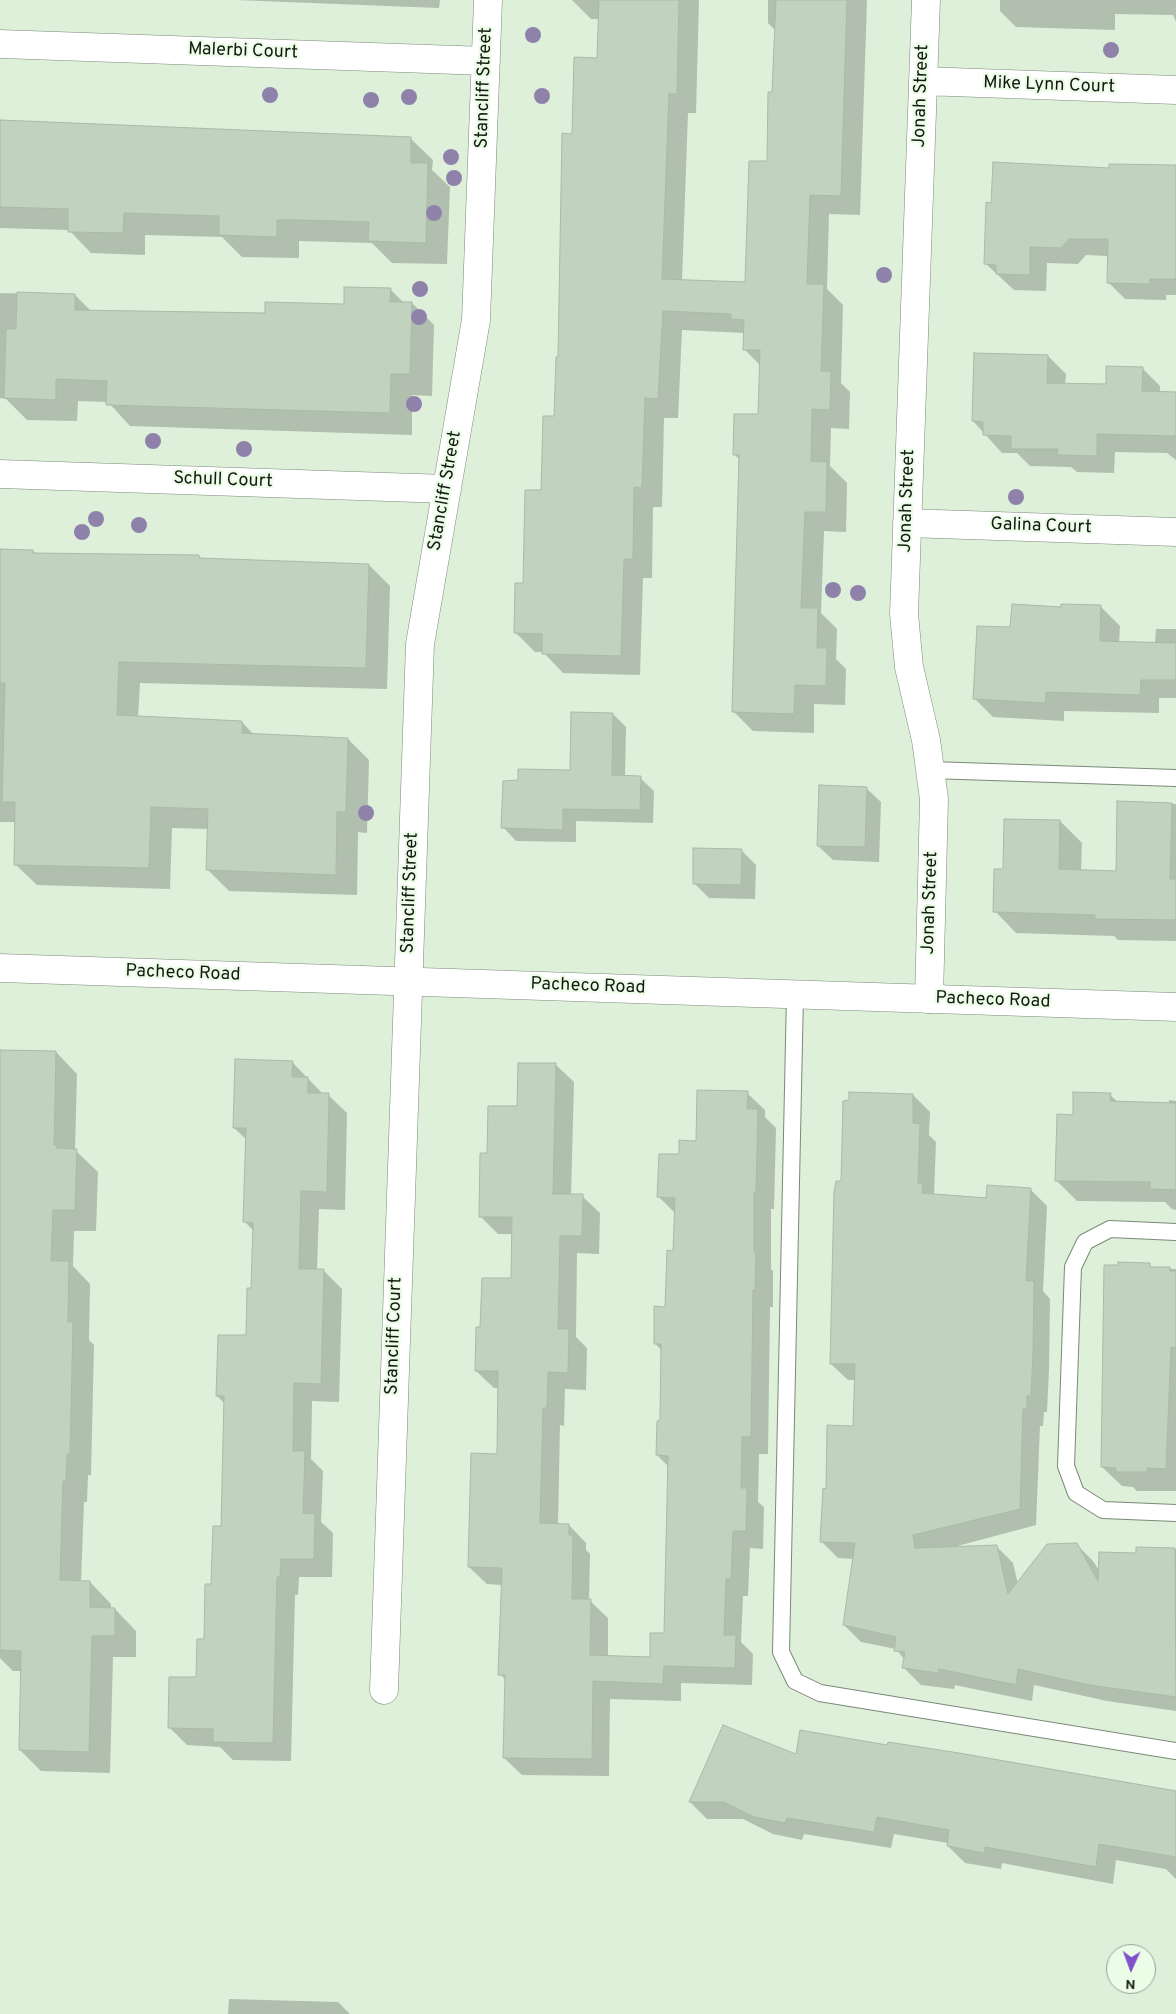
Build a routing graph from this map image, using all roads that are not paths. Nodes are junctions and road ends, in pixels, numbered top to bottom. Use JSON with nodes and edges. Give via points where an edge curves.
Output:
{"nodes":[{"id":1,"x":488,"y":0,"type":"edge"},
{"id":2,"x":926,"y":0,"type":"edge"},
{"id":3,"x":0,"y":44,"type":"edge"},
{"id":4,"x":486,"y":61,"type":"junction"},
{"id":5,"x":923,"y":81,"type":"junction"},
{"id":6,"x":1176,"y":90,"type":"edge"},
{"id":7,"x":0,"y":474,"type":"edge"},
{"id":8,"x":447,"y":489,"type":"junction"},
{"id":9,"x":907,"y":522,"type":"junction"},
{"id":10,"x":1176,"y":532,"type":"edge"},
{"id":11,"x":930,"y":770,"type":"junction"},
{"id":12,"x":1176,"y":778,"type":"edge"},
{"id":13,"x":0,"y":968,"type":"edge"},
{"id":14,"x":407,"y":982,"type":"junction"},
{"id":15,"x":796,"y":994,"type":"junction"},
{"id":16,"x":928,"y":999,"type":"junction"},
{"id":17,"x":1176,"y":1007,"type":"edge"},
{"id":18,"x":1176,"y":1232,"type":"edge"},
{"id":19,"x":1176,"y":1513,"type":"edge"},
{"id":20,"x":384,"y":1690,"type":"dead end"},
{"id":21,"x":1176,"y":1752,"type":"edge"}],
"edges":[{"from":1,"to":4,"type":"street","name":"Stancliff Street"},
{"from":2,"to":5,"type":"street","name":"Jonah Street"},
{"from":3,"to":4,"type":"street","name":"Malerbi Court"},
{"from":4,"to":8,"type":"street","name":"Stancliff Street","via":[[476,320]]},
{"from":5,"to":6,"type":"street","name":"Mike Lynn Court"},
{"from":5,"to":9,"type":"street","name":"Jonah Street"},
{"from":7,"to":8,"type":"street","name":"Schull Court"},
{"from":8,"to":14,"type":"street","name":"Stancliff Street","via":[[420,644]]},
{"from":9,"to":10,"type":"street","name":"Galina Court"},
{"from":9,"to":11,"type":"street","name":"Jonah Street","via":[[904,614],[909,667]]},
{"from":11,"to":12,"type":"lane"},
{"from":11,"to":16,"type":"street","name":"Jonah Street","via":[[934,800]]},
{"from":13,"to":14,"type":"street","name":"Pacheco Road"},
{"from":14,"to":15,"type":"street","name":"Pacheco Road"},
{"from":14,"to":20,"type":"street","name":"Stancliff Court"},
{"from":15,"to":16,"type":"street","name":"Pacheco Road"},
{"from":15,"to":21,"type":"lane","via":[[781,1652],[795,1681],[820,1693]]},
{"from":16,"to":17,"type":"street","name":"Pacheco Road"},
{"from":18,"to":19,"type":"lane","via":[[1110,1229],[1085,1242],[1077,1258],[1073,1267],[1066,1466],[1076,1493],[1103,1510]]}]}
